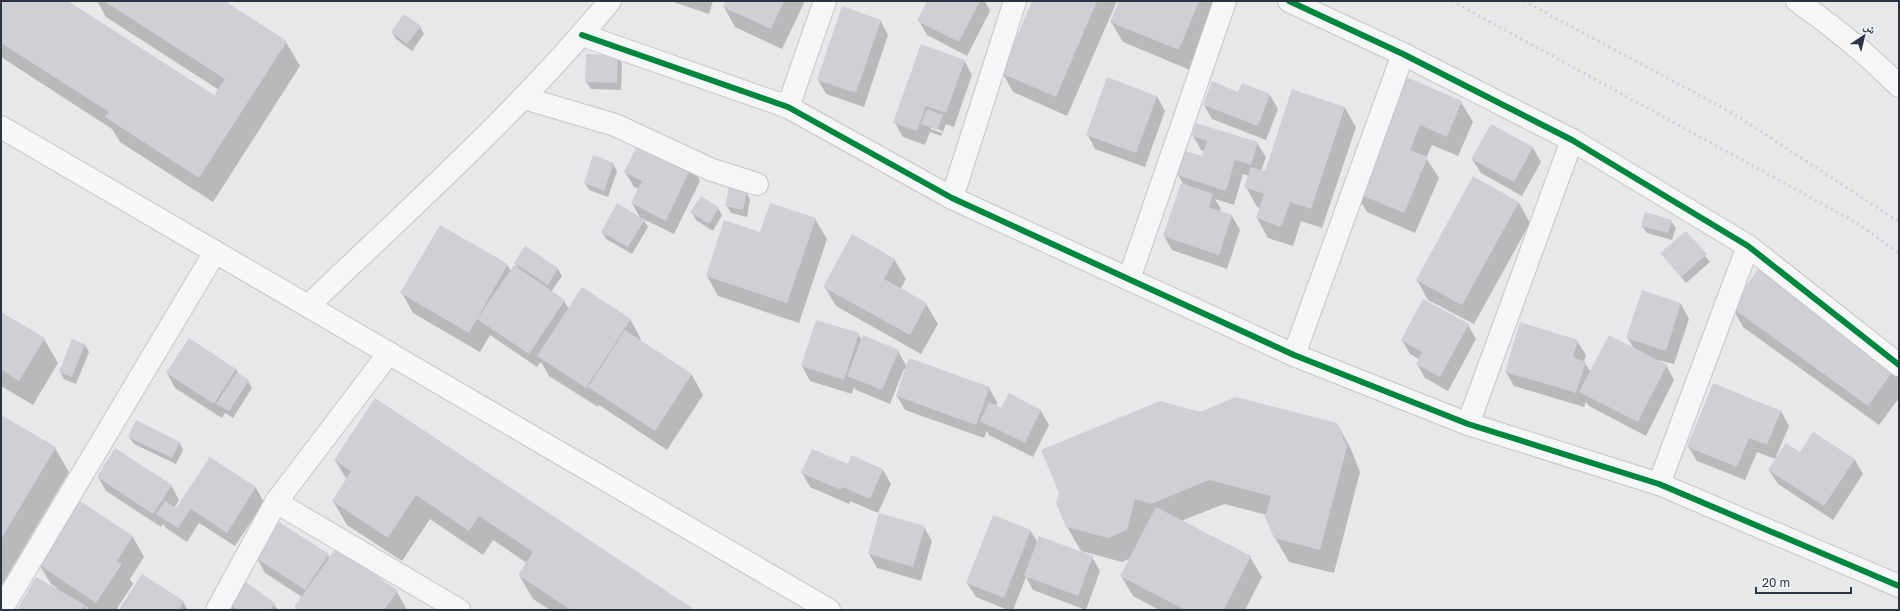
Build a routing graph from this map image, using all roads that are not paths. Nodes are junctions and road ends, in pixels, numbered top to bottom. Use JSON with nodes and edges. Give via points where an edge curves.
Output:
{"nodes":[{"id":1,"x":610,"y":1,"type":"edge"},
{"id":2,"x":824,"y":1,"type":"edge"},
{"id":3,"x":1015,"y":1,"type":"edge"},
{"id":4,"x":1226,"y":1,"type":"edge"},
{"id":5,"x":1289,"y":1,"type":"edge"},
{"id":6,"x":1797,"y":1,"type":"edge"},
{"id":7,"x":582,"y":35,"type":"junction"},
{"id":8,"x":1403,"y":54,"type":"junction"},
{"id":9,"x":1899,"y":86,"type":"edge"},
{"id":10,"x":524,"y":98,"type":"junction"},
{"id":11,"x":788,"y":107,"type":"junction"},
{"id":12,"x":1,"y":127,"type":"edge"},
{"id":13,"x":1572,"y":140,"type":"junction"},
{"id":14,"x":757,"y":184,"type":"dead end"},
{"id":15,"x":952,"y":198,"type":"junction"},
{"id":16,"x":1748,"y":246,"type":"junction"},
{"id":17,"x":215,"y":252,"type":"junction"},
{"id":18,"x":1129,"y":279,"type":"junction"},
{"id":19,"x":308,"y":306,"type":"junction"},
{"id":20,"x":389,"y":353,"type":"junction"},
{"id":21,"x":1294,"y":355,"type":"junction"},
{"id":22,"x":1899,"y":365,"type":"edge"},
{"id":23,"x":1468,"y":424,"type":"junction"},
{"id":24,"x":1659,"y":484,"type":"junction"},
{"id":25,"x":276,"y":502,"type":"junction"},
{"id":26,"x":1899,"y":586,"type":"edge"},
{"id":27,"x":1,"y":610,"type":"edge"},
{"id":28,"x":217,"y":610,"type":"edge"},
{"id":29,"x":459,"y":610,"type":"edge"},
{"id":30,"x":828,"y":610,"type":"edge"}],
"edges":[{"from":1,"to":7,"type":"street"},
{"from":2,"to":11,"type":"street"},
{"from":3,"to":15,"type":"street"},
{"from":4,"to":18,"type":"street"},
{"from":5,"to":8,"type":"street"},
{"from":6,"to":9,"type":"street","via":[[1880,67]]},
{"from":7,"to":10,"type":"street"},
{"from":7,"to":11,"type":"street"},
{"from":8,"to":13,"type":"street"},
{"from":8,"to":21,"type":"street"},
{"from":10,"to":14,"type":"street","via":[[615,125],[712,170]]},
{"from":10,"to":19,"type":"street"},
{"from":11,"to":15,"type":"street"},
{"from":12,"to":17,"type":"main road"},
{"from":13,"to":16,"type":"street"},
{"from":13,"to":23,"type":"street"},
{"from":15,"to":18,"type":"street"},
{"from":16,"to":22,"type":"street"},
{"from":16,"to":24,"type":"street"},
{"from":17,"to":19,"type":"main road"},
{"from":17,"to":27,"type":"street"},
{"from":18,"to":21,"type":"street"},
{"from":19,"to":20,"type":"main road"},
{"from":20,"to":25,"type":"street"},
{"from":20,"to":30,"type":"main road"},
{"from":21,"to":23,"type":"street"},
{"from":23,"to":24,"type":"street"},
{"from":24,"to":26,"type":"street"},
{"from":25,"to":28,"type":"street"},
{"from":25,"to":29,"type":"street"}]}
